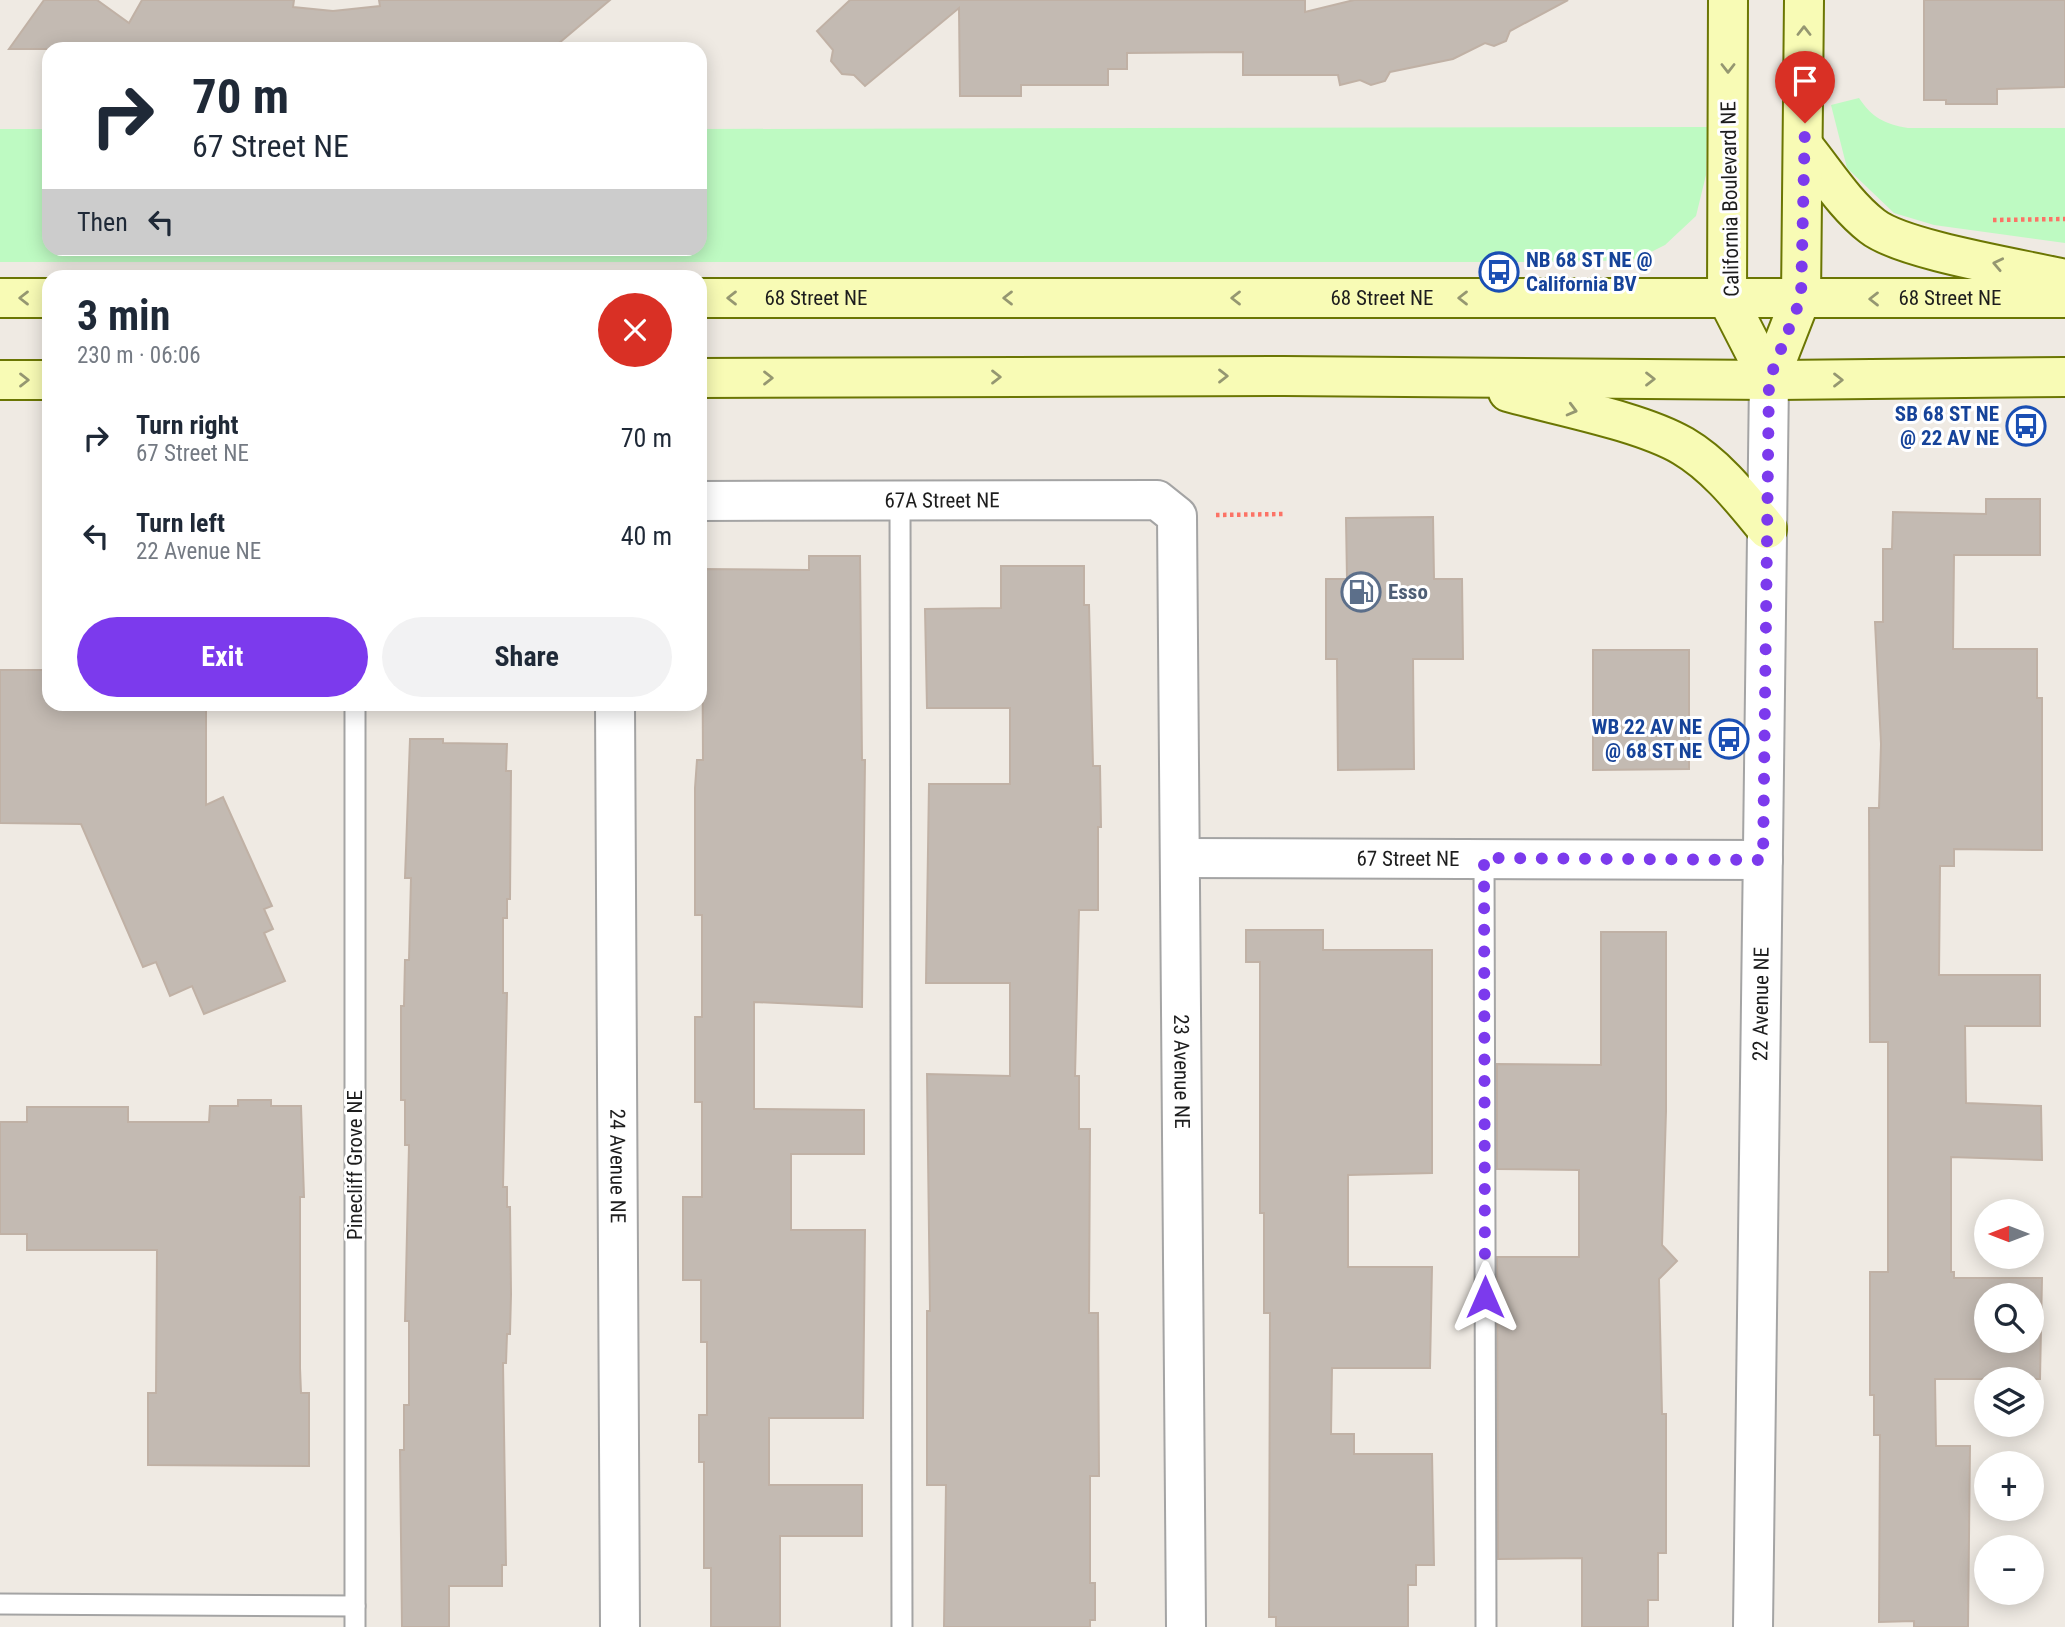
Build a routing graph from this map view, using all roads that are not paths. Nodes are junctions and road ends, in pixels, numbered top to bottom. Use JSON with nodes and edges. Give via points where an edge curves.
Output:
{"nodes":[{"id":1,"x":1728,"y":0,"type":"edge"},
{"id":2,"x":1804,"y":0,"type":"edge"},
{"id":3,"x":1805,"y":148,"type":"junction"},
{"id":4,"x":2065,"y":279,"type":"edge"},
{"id":5,"x":0,"y":298,"type":"edge"},
{"id":6,"x":42,"y":298,"type":"edge"},
{"id":7,"x":707,"y":298,"type":"edge"},
{"id":8,"x":1727,"y":298,"type":"junction"},
{"id":9,"x":1801,"y":298,"type":"junction"},
{"id":10,"x":2065,"y":298,"type":"edge"},
{"id":11,"x":2065,"y":377,"type":"edge"},
{"id":12,"x":707,"y":378,"type":"edge"},
{"id":13,"x":1459,"y":378,"type":"junction"},
{"id":14,"x":0,"y":380,"type":"edge"},
{"id":15,"x":42,"y":380,"type":"edge"},
{"id":16,"x":1769,"y":380,"type":"junction"},
{"id":17,"x":707,"y":501,"type":"edge"},
{"id":18,"x":900,"y":501,"type":"junction"},
{"id":19,"x":1193,"y":516,"type":"joint"},
{"id":20,"x":1767,"y":529,"type":"junction"},
{"id":21,"x":355,"y":711,"type":"edge"},
{"id":22,"x":615,"y":711,"type":"edge"},
{"id":23,"x":1180,"y":858,"type":"junction"},
{"id":24,"x":1484,"y":858,"type":"junction"},
{"id":25,"x":1763,"y":860,"type":"junction"},
{"id":26,"x":0,"y":1604,"type":"edge"},
{"id":27,"x":355,"y":1606,"type":"junction"},
{"id":28,"x":355,"y":1627,"type":"edge"},
{"id":29,"x":620,"y":1627,"type":"edge"},
{"id":30,"x":902,"y":1627,"type":"edge"},
{"id":31,"x":1186,"y":1627,"type":"edge"},
{"id":32,"x":1486,"y":1627,"type":"edge"},
{"id":33,"x":1753,"y":1627,"type":"edge"}],
"edges":[{"from":1,"to":8,"type":"main road","name":"California Boulevard NE","one_way":true},
{"from":3,"to":2,"type":"main road","one_way":true},
{"from":4,"to":3,"type":"main road","one_way":true,"via":[[1921,246],[1874,228]]},
{"from":3,"to":9,"type":"main road"},
{"from":6,"to":5,"type":"main road","one_way":true},
{"from":8,"to":7,"type":"main road","name":"68 Street NE","one_way":true},
{"from":8,"to":9,"type":"main road","name":"68 Street NE"},
{"from":8,"to":16,"type":"main road","name":"California Boulevard NE"},
{"from":10,"to":9,"type":"main road","name":"68 Street NE","one_way":true},
{"from":9,"to":16,"type":"main road"},
{"from":16,"to":11,"type":"main road","one_way":true},
{"from":12,"to":13,"type":"main road","one_way":true},
{"from":13,"to":16,"type":"main road","one_way":true},
{"from":13,"to":20,"type":"main road","one_way":true,"via":[[1643,429],[1684,446],[1736,490]]},
{"from":14,"to":15,"type":"main road","one_way":true},
{"from":16,"to":20,"type":"street","name":"22 Avenue NE"},
{"from":17,"to":18,"type":"street","name":"67A Street NE"},
{"from":18,"to":19,"type":"street","name":"67A Street NE","via":[[1157,500]]},
{"from":18,"to":30,"type":"lane"},
{"from":19,"to":23,"type":"street","name":"23 Avenue NE"},
{"from":20,"to":25,"type":"street","name":"22 Avenue NE"},
{"from":21,"to":27,"type":"lane","name":"Pinecliff Grove NE"},
{"from":22,"to":29,"type":"street","name":"24 Avenue NE"},
{"from":23,"to":24,"type":"street","name":"67 Street NE"},
{"from":23,"to":31,"type":"street","name":"23 Avenue NE"},
{"from":24,"to":25,"type":"street","name":"67 Street NE"},
{"from":24,"to":32,"type":"lane"},
{"from":25,"to":33,"type":"street","name":"22 Avenue NE"},
{"from":26,"to":27,"type":"lane"},
{"from":27,"to":28,"type":"lane","name":"Pinecliff Grove NE"}]}
